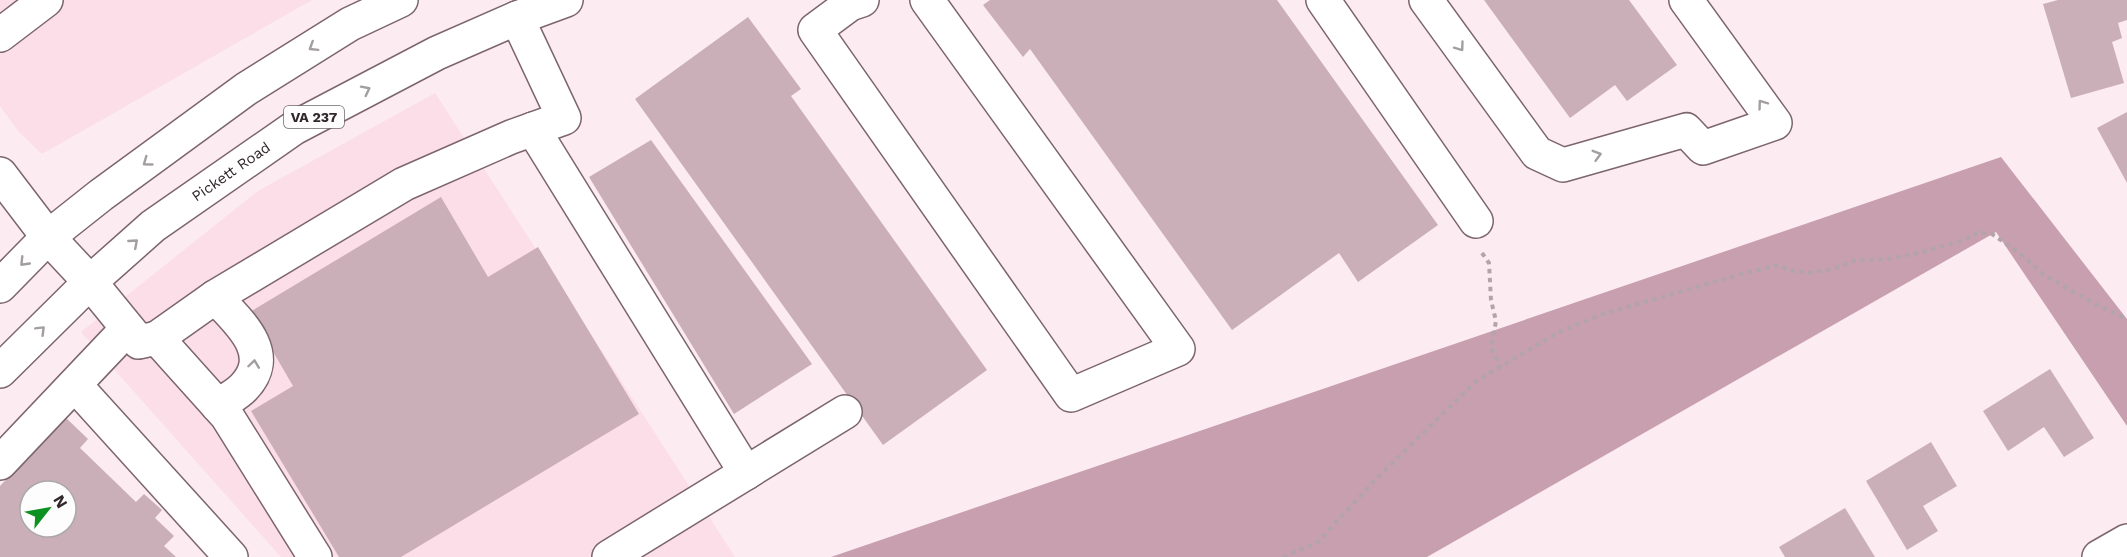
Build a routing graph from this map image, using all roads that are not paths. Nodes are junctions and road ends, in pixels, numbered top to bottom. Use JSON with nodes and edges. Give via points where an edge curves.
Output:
{"nodes":[{"id":1,"x":46,"y":0,"type":"edge"},
{"id":2,"x":401,"y":0,"type":"edge"},
{"id":3,"x":566,"y":0,"type":"edge"},
{"id":4,"x":927,"y":0,"type":"edge"},
{"id":5,"x":1323,"y":0,"type":"edge"},
{"id":6,"x":1426,"y":0,"type":"edge"},
{"id":7,"x":1686,"y":0,"type":"edge"},
{"id":8,"x":853,"y":1,"type":"edge"},
{"id":9,"x":517,"y":18,"type":"junction"},
{"id":10,"x":0,"y":35,"type":"edge"},
{"id":11,"x":533,"y":129,"type":"junction"},
{"id":12,"x":0,"y":174,"type":"edge"},
{"id":13,"x":1476,"y":221,"type":"road end"},
{"id":14,"x":48,"y":237,"type":"junction"},
{"id":15,"x":90,"y":282,"type":"junction"},
{"id":16,"x":0,"y":286,"type":"edge"},
{"id":17,"x":215,"y":297,"type":"junction"},
{"id":18,"x":142,"y":333,"type":"junction"},
{"id":19,"x":0,"y":371,"type":"edge"},
{"id":20,"x":75,"y":385,"type":"junction"},
{"id":21,"x":218,"y":406,"type":"junction"},
{"id":22,"x":845,"y":412,"type":"dead end"},
{"id":23,"x":0,"y":463,"type":"edge"},
{"id":24,"x":746,"y":473,"type":"junction"},
{"id":25,"x":2127,"y":541,"type":"edge"},
{"id":26,"x":231,"y":557,"type":"edge"},
{"id":27,"x":315,"y":557,"type":"edge"},
{"id":28,"x":609,"y":557,"type":"edge"},
{"id":29,"x":2100,"y":557,"type":"edge"}],
"edges":[{"from":1,"to":10,"type":"main road"},
{"from":2,"to":14,"type":"main road","one_way":true,"via":[[350,24],[246,89]]},
{"from":3,"to":9,"type":"main road","name":"Pickett Road","number":"VA 237"},
{"from":4,"to":8,"type":"main road","via":[[1178,349],[1071,395],[815,30]]},
{"from":5,"to":13,"type":"main road"},
{"from":6,"to":7,"type":"main road","one_way":true,"via":[[1537,153],[1563,165],[1686,130],[1703,148],[1775,123]]},
{"from":9,"to":11,"type":"main road","via":[[564,118]]},
{"from":15,"to":9,"type":"main road","name":"Pickett Road","number":"VA 237","one_way":true,"via":[[153,226],[294,128],[436,53]]},
{"from":11,"to":17,"type":"main road","via":[[404,184]]},
{"from":11,"to":24,"type":"main road"},
{"from":12,"to":14,"type":"main road"},
{"from":14,"to":15,"type":"main road"},
{"from":14,"to":16,"type":"main road","one_way":true},
{"from":15,"to":18,"type":"main road"},
{"from":19,"to":15,"type":"main road","name":"Pickett Road","number":"VA 237","one_way":true},
{"from":17,"to":18,"type":"main road"},
{"from":21,"to":17,"type":"main road","one_way":true,"via":[[244,387],[254,373],[256,355],[251,337]]},
{"from":18,"to":20,"type":"main road"},
{"from":18,"to":21,"type":"main road"},
{"from":20,"to":23,"type":"main road"},
{"from":20,"to":26,"type":"main road"},
{"from":21,"to":27,"type":"main road"},
{"from":22,"to":24,"type":"main road"},
{"from":24,"to":28,"type":"main road"},
{"from":25,"to":29,"type":"main road"}]}
